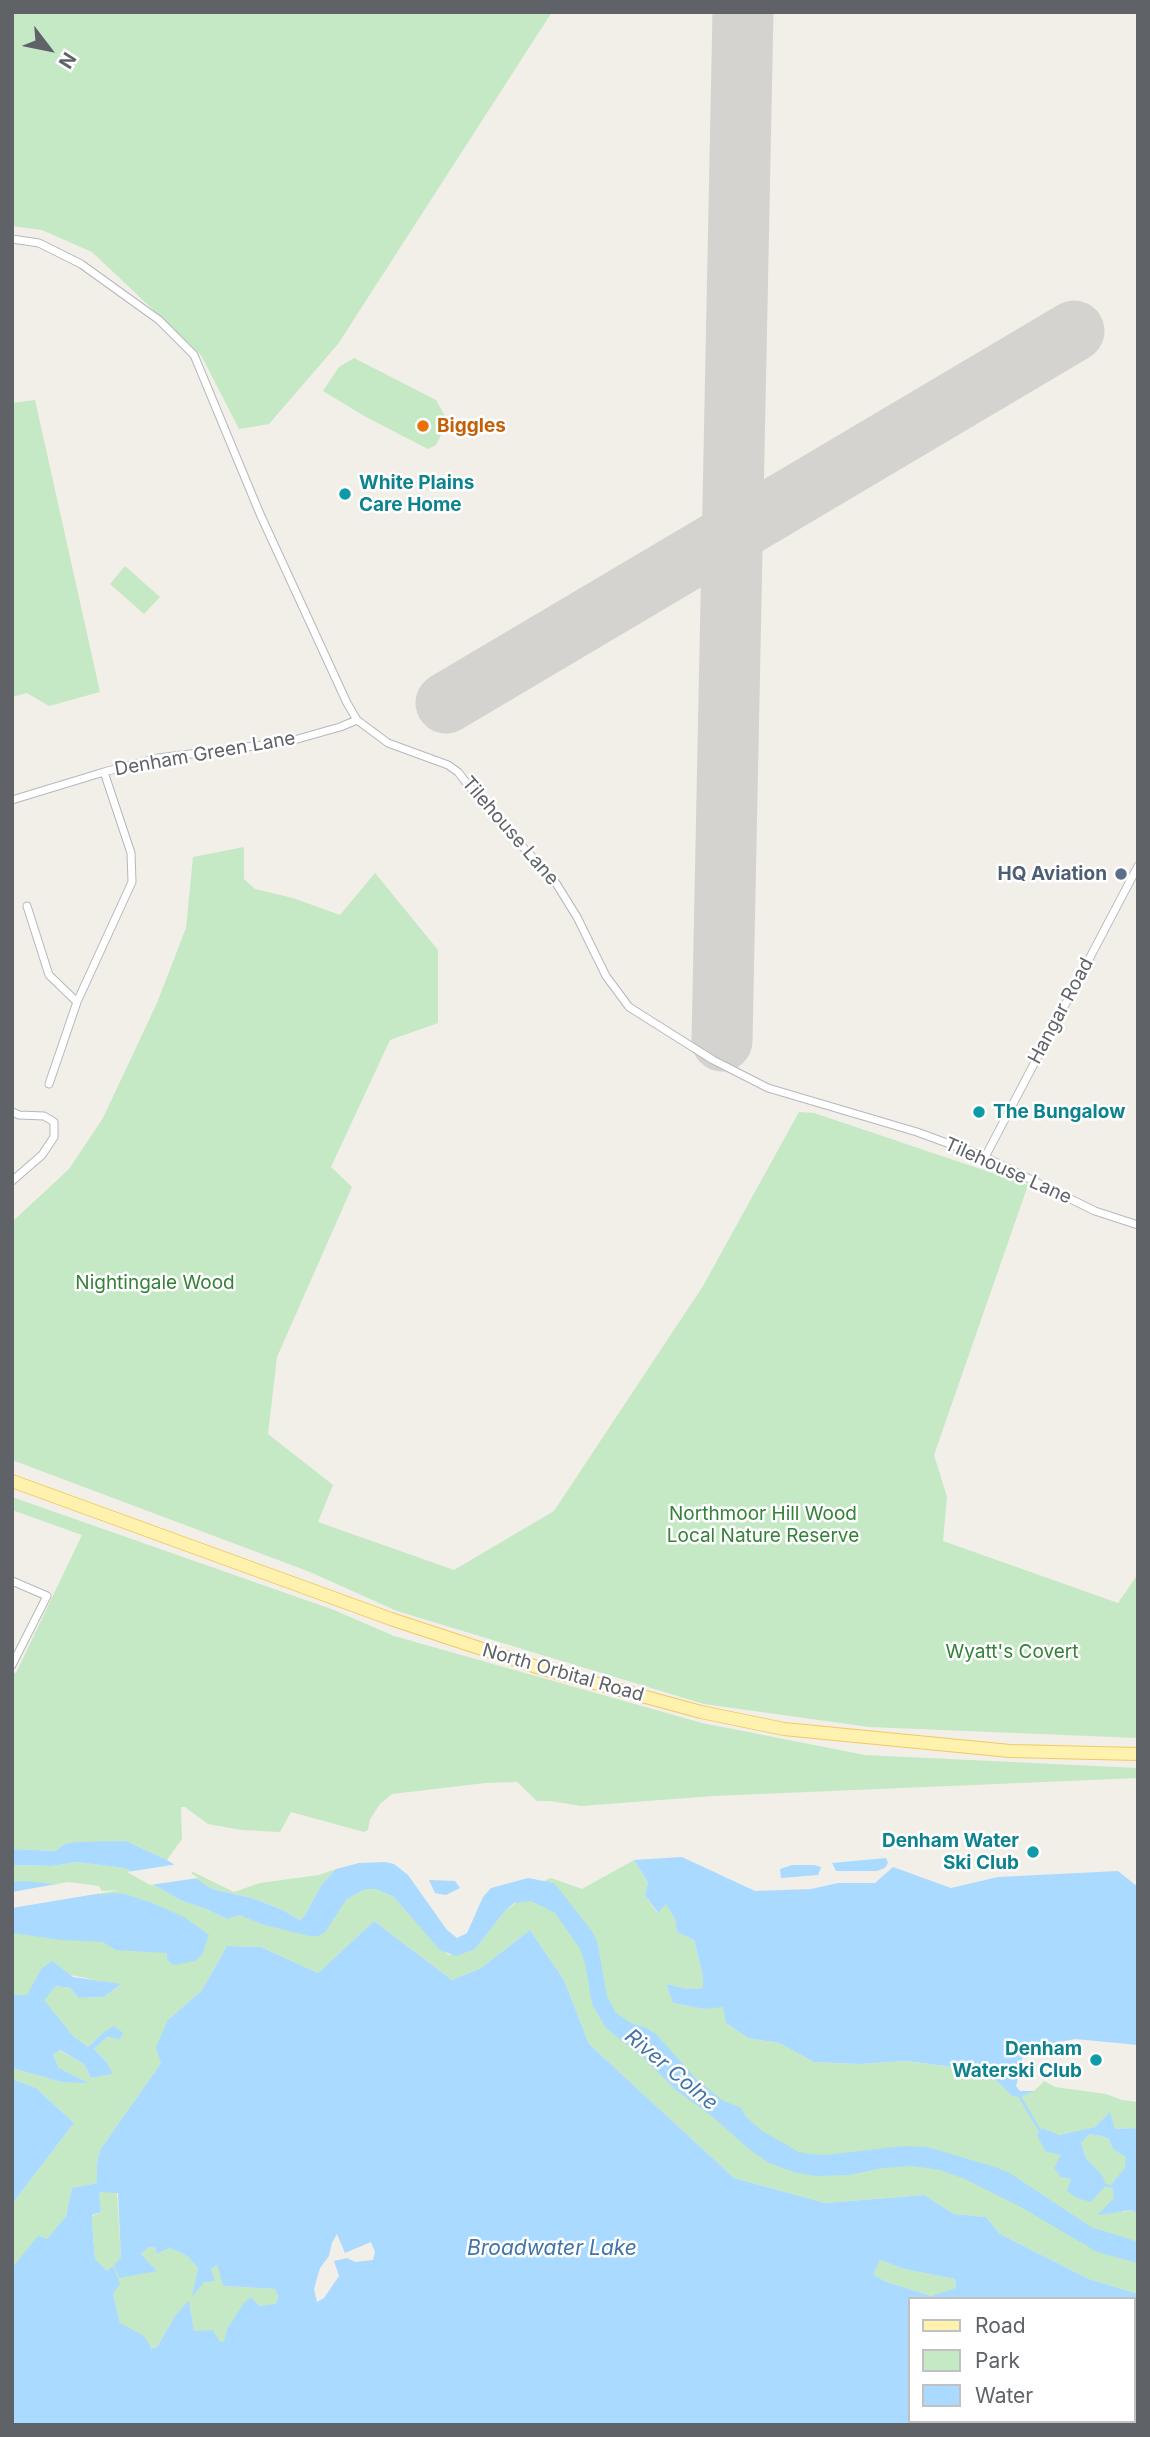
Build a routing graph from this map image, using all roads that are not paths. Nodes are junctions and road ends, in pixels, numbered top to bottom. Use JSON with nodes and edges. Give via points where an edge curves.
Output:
{"nodes":[{"id":1,"x":12,"y":239,"type":"edge"},
{"id":2,"x":357,"y":720,"type":"junction"},
{"id":3,"x":104,"y":772,"type":"junction"},
{"id":4,"x":12,"y":800,"type":"edge"},
{"id":5,"x":1138,"y":866,"type":"edge"},
{"id":6,"x":27,"y":906,"type":"dead end"},
{"id":7,"x":77,"y":1002,"type":"junction"},
{"id":8,"x":49,"y":1084,"type":"dead end"},
{"id":9,"x":12,"y":1112,"type":"edge"},
{"id":10,"x":985,"y":1157,"type":"junction"},
{"id":11,"x":12,"y":1181,"type":"edge"},
{"id":12,"x":1138,"y":1225,"type":"edge"},
{"id":13,"x":12,"y":1480,"type":"edge"},
{"id":14,"x":12,"y":1581,"type":"edge"},
{"id":15,"x":12,"y":1665,"type":"edge"},
{"id":16,"x":1138,"y":1754,"type":"edge"}],
"edges":[{"from":1,"to":2,"type":"street","name":"Tilehouse Lane","via":[[39,243],[81,264],[159,320],[194,355],[260,514]]},
{"from":2,"to":3,"type":"street","name":"Denham Green Lane","via":[[287,742],[158,758]]},
{"from":2,"to":10,"type":"street","name":"Tilehouse Lane","via":[[388,743],[458,772],[554,880],[606,976],[640,1016],[768,1088]]},
{"from":3,"to":4,"type":"street","name":"Denham Green Lane"},
{"from":3,"to":7,"type":"street","via":[[131,853],[132,882]]},
{"from":5,"to":10,"type":"street","name":"Hangar Road"},
{"from":6,"to":7,"type":"street","via":[[49,975]]},
{"from":7,"to":8,"type":"street"},
{"from":9,"to":11,"type":"street","via":[[44,1115],[54,1122],[54,1137],[42,1156]]},
{"from":10,"to":12,"type":"street","name":"Tilehouse Lane","via":[[1095,1211]]},
{"from":13,"to":16,"type":"main road","name":"North Orbital Road","via":[[391,1619],[543,1669],[701,1712],[784,1729],[1010,1751]]},
{"from":14,"to":15,"type":"street","via":[[47,1596]]}]}
